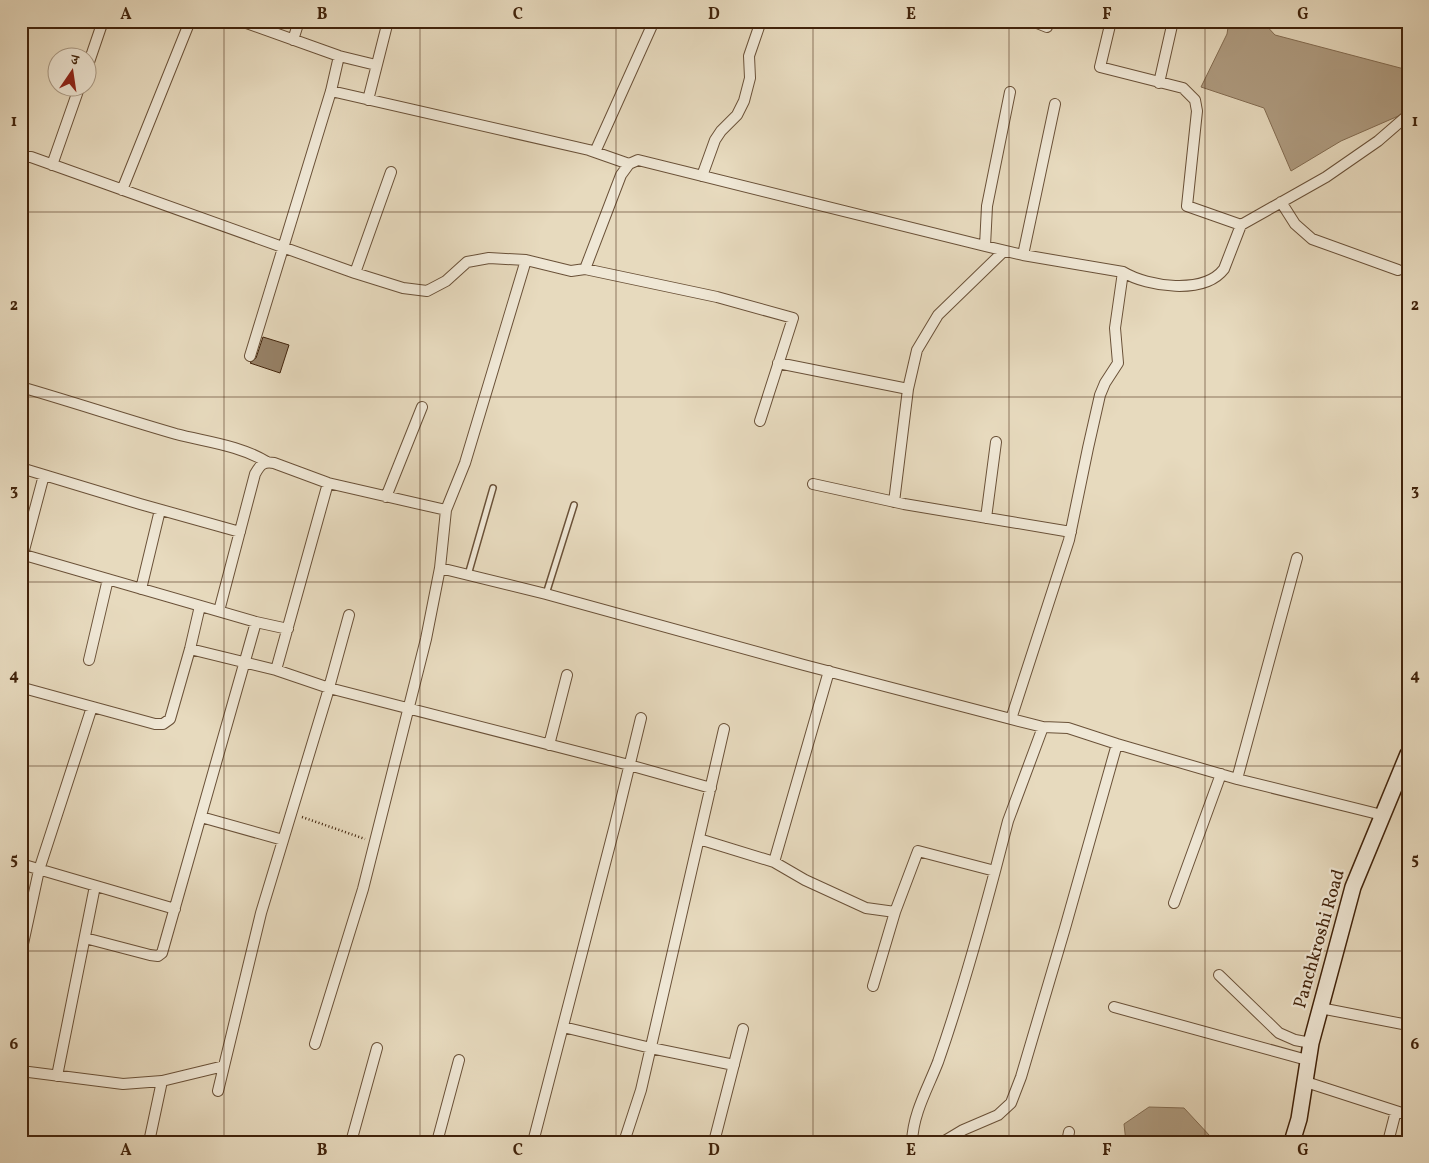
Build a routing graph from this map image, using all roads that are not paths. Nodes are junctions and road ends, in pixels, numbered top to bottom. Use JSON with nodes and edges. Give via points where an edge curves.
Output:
{"nodes":[{"id":1,"x":103,"y":21,"type":"edge"},
{"id":2,"x":190,"y":21,"type":"edge"},
{"id":3,"x":240,"y":21,"type":"edge"},
{"id":4,"x":299,"y":21,"type":"edge"},
{"id":5,"x":388,"y":21,"type":"edge"},
{"id":6,"x":654,"y":21,"type":"edge"},
{"id":7,"x":761,"y":21,"type":"edge"},
{"id":8,"x":1032,"y":21,"type":"edge"},
{"id":9,"x":1111,"y":21,"type":"edge"},
{"id":10,"x":1172,"y":21,"type":"edge"},
{"id":11,"x":1047,"y":26,"type":"dead end"},
{"id":12,"x":293,"y":40,"type":"junction"},
{"id":13,"x":94,"y":48,"type":"edge"},
{"id":14,"x":338,"y":56,"type":"junction"},
{"id":15,"x":376,"y":65,"type":"junction"},
{"id":16,"x":1160,"y":83,"type":"junction"},
{"id":17,"x":330,"y":91,"type":"junction"},
{"id":18,"x":1010,"y":92,"type":"dead end"},
{"id":19,"x":75,"y":98,"type":"edge"},
{"id":20,"x":368,"y":100,"type":"junction"},
{"id":21,"x":1055,"y":104,"type":"dead end"},
{"id":22,"x":1408,"y":115,"type":"edge"},
{"id":23,"x":595,"y":152,"type":"junction"},
{"id":24,"x":21,"y":157,"type":"edge"},
{"id":25,"x":628,"y":164,"type":"junction"},
{"id":26,"x":52,"y":165,"type":"junction"},
{"id":27,"x":390,"y":172,"type":"dead end"},
{"id":28,"x":702,"y":176,"type":"junction"},
{"id":29,"x":122,"y":190,"type":"junction"},
{"id":30,"x":1281,"y":202,"type":"junction"},
{"id":31,"x":1241,"y":225,"type":"junction"},
{"id":32,"x":985,"y":246,"type":"junction"},
{"id":33,"x":283,"y":248,"type":"junction"},
{"id":34,"x":1004,"y":251,"type":"junction"},
{"id":35,"x":1022,"y":254,"type":"junction"},
{"id":36,"x":526,"y":260,"type":"junction"},
{"id":37,"x":585,"y":269,"type":"junction"},
{"id":38,"x":1398,"y":270,"type":"dead end"},
{"id":39,"x":1123,"y":272,"type":"junction"},
{"id":40,"x":355,"y":273,"type":"junction"},
{"id":41,"x":250,"y":356,"type":"dead end"},
{"id":42,"x":778,"y":363,"type":"junction"},
{"id":43,"x":21,"y":387,"type":"edge"},
{"id":44,"x":908,"y":389,"type":"junction"},
{"id":45,"x":422,"y":407,"type":"dead end"},
{"id":46,"x":760,"y":421,"type":"dead end"},
{"id":47,"x":996,"y":442,"type":"dead end"},
{"id":48,"x":267,"y":462,"type":"junction"},
{"id":49,"x":21,"y":468,"type":"edge"},
{"id":50,"x":44,"y":475,"type":"junction"},
{"id":51,"x":328,"y":483,"type":"junction"},
{"id":52,"x":812,"y":484,"type":"dead end"},
{"id":53,"x":493,"y":488,"type":"dead end"},
{"id":54,"x":386,"y":497,"type":"junction"},
{"id":55,"x":894,"y":502,"type":"junction"},
{"id":56,"x":574,"y":505,"type":"dead end"},
{"id":57,"x":160,"y":510,"type":"junction"},
{"id":58,"x":446,"y":510,"type":"junction"},
{"id":59,"x":986,"y":518,"type":"junction"},
{"id":60,"x":240,"y":532,"type":"junction"},
{"id":61,"x":1071,"y":532,"type":"junction"},
{"id":62,"x":22,"y":554,"type":"edge"},
{"id":63,"x":1297,"y":558,"type":"dead end"},
{"id":64,"x":440,"y":568,"type":"junction"},
{"id":65,"x":468,"y":575,"type":"junction"},
{"id":66,"x":108,"y":579,"type":"junction"},
{"id":67,"x":141,"y":589,"type":"junction"},
{"id":68,"x":546,"y":594,"type":"junction"},
{"id":69,"x":200,"y":606,"type":"junction"},
{"id":70,"x":219,"y":611,"type":"junction"},
{"id":71,"x":349,"y":616,"type":"dead end"},
{"id":72,"x":256,"y":622,"type":"junction"},
{"id":73,"x":288,"y":629,"type":"junction"},
{"id":74,"x":190,"y":649,"type":"junction"},
{"id":75,"x":89,"y":660,"type":"dead end"},
{"id":76,"x":244,"y":663,"type":"junction"},
{"id":77,"x":276,"y":670,"type":"junction"},
{"id":78,"x":829,"y":672,"type":"junction"},
{"id":79,"x":567,"y":675,"type":"dead end"},
{"id":80,"x":329,"y":688,"type":"junction"},
{"id":81,"x":27,"y":689,"type":"dead end"},
{"id":82,"x":92,"y":707,"type":"junction"},
{"id":83,"x":408,"y":709,"type":"junction"},
{"id":84,"x":641,"y":718,"type":"dead end"},
{"id":85,"x":1011,"y":719,"type":"junction"},
{"id":86,"x":1043,"y":727,"type":"junction"},
{"id":87,"x":724,"y":729,"type":"dead end"},
{"id":88,"x":1116,"y":744,"type":"junction"},
{"id":89,"x":549,"y":745,"type":"junction"},
{"id":90,"x":1408,"y":754,"type":"edge"},
{"id":91,"x":629,"y":765,"type":"junction"},
{"id":92,"x":1221,"y":774,"type":"junction"},
{"id":93,"x":1237,"y":779,"type":"junction"},
{"id":94,"x":712,"y":788,"type":"junction"},
{"id":95,"x":1382,"y":815,"type":"junction"},
{"id":96,"x":201,"y":817,"type":"junction"},
{"id":97,"x":699,"y":839,"type":"junction"},
{"id":98,"x":283,"y":840,"type":"junction"},
{"id":99,"x":774,"y":862,"type":"junction"},
{"id":100,"x":21,"y":864,"type":"edge"},
{"id":101,"x":39,"y":870,"type":"junction"},
{"id":102,"x":995,"y":871,"type":"junction"},
{"id":103,"x":95,"y":886,"type":"junction"},
{"id":104,"x":1174,"y":903,"type":"dead end"},
{"id":105,"x":175,"y":909,"type":"junction"},
{"id":106,"x":895,"y":912,"type":"junction"},
{"id":107,"x":85,"y":938,"type":"junction"},
{"id":108,"x":21,"y":953,"type":"edge"},
{"id":109,"x":1219,"y":975,"type":"dead end"},
{"id":110,"x":873,"y":986,"type":"dead end"},
{"id":111,"x":1114,"y":1008,"type":"dead end"},
{"id":112,"x":1320,"y":1008,"type":"junction"},
{"id":113,"x":1408,"y":1025,"type":"edge"},
{"id":114,"x":563,"y":1027,"type":"junction"},
{"id":115,"x":743,"y":1029,"type":"dead end"},
{"id":116,"x":1310,"y":1043,"type":"junction"},
{"id":117,"x":315,"y":1044,"type":"dead end"},
{"id":118,"x":376,"y":1048,"type":"dead end"},
{"id":119,"x":651,"y":1048,"type":"junction"},
{"id":120,"x":459,"y":1060,"type":"dead end"},
{"id":121,"x":1307,"y":1060,"type":"junction"},
{"id":122,"x":734,"y":1065,"type":"junction"},
{"id":123,"x":224,"y":1066,"type":"junction"},
{"id":124,"x":21,"y":1071,"type":"edge"},
{"id":125,"x":57,"y":1076,"type":"junction"},
{"id":126,"x":162,"y":1081,"type":"junction"},
{"id":127,"x":1306,"y":1082,"type":"junction"},
{"id":128,"x":218,"y":1091,"type":"dead end"},
{"id":129,"x":1396,"y":1112,"type":"junction"},
{"id":130,"x":1408,"y":1115,"type":"edge"},
{"id":131,"x":149,"y":1142,"type":"edge"},
{"id":132,"x":351,"y":1142,"type":"edge"},
{"id":133,"x":437,"y":1142,"type":"edge"},
{"id":134,"x":533,"y":1142,"type":"edge"},
{"id":135,"x":624,"y":1142,"type":"edge"},
{"id":136,"x":714,"y":1142,"type":"edge"},
{"id":137,"x":912,"y":1142,"type":"edge"},
{"id":138,"x":943,"y":1142,"type":"edge"},
{"id":139,"x":1292,"y":1142,"type":"edge"},
{"id":140,"x":1388,"y":1142,"type":"edge"}],
"edges":[{"from":1,"to":13,"type":"street"},
{"from":2,"to":29,"type":"street"},
{"from":3,"to":12,"type":"street"},
{"from":4,"to":12,"type":"street"},
{"from":5,"to":15,"type":"street"},
{"from":6,"to":23,"type":"street"},
{"from":7,"to":28,"type":"street","via":[[749,56],[750,78],[744,101],[737,115],[715,140]]},
{"from":8,"to":11,"type":"street"},
{"from":9,"to":16,"type":"street","via":[[1100,67]]},
{"from":10,"to":16,"type":"street"},
{"from":12,"to":14,"type":"street"},
{"from":14,"to":15,"type":"street"},
{"from":14,"to":17,"type":"street"},
{"from":15,"to":20,"type":"street"},
{"from":16,"to":31,"type":"street","via":[[1183,88],[1195,100],[1197,111],[1187,206]]},
{"from":17,"to":20,"type":"street"},
{"from":17,"to":33,"type":"street"},
{"from":18,"to":32,"type":"street","via":[[987,206]]},
{"from":19,"to":26,"type":"street"},
{"from":20,"to":23,"type":"street"},
{"from":21,"to":35,"type":"street"},
{"from":22,"to":30,"type":"street","via":[[1378,142]]},
{"from":23,"to":25,"type":"street"},
{"from":24,"to":26,"type":"street"},
{"from":25,"to":28,"type":"street","via":[[638,160]]},
{"from":25,"to":37,"type":"street"},
{"from":26,"to":29,"type":"street"},
{"from":27,"to":40,"type":"street"},
{"from":28,"to":32,"type":"street"},
{"from":29,"to":33,"type":"street"},
{"from":30,"to":31,"type":"street"},
{"from":30,"to":38,"type":"street","via":[[1295,224],[1312,239]]},
{"from":31,"to":39,"type":"street","via":[[1224,269],[1213,279],[1191,284],[1160,284]]},
{"from":32,"to":34,"type":"street"},
{"from":33,"to":40,"type":"street"},
{"from":33,"to":41,"type":"street"},
{"from":34,"to":35,"type":"street"},
{"from":34,"to":44,"type":"street","via":[[938,315],[917,350]]},
{"from":35,"to":39,"type":"street"},
{"from":36,"to":37,"type":"street","via":[[571,271]]},
{"from":36,"to":40,"type":"street","via":[[489,258],[467,262],[446,281],[427,291],[403,288]]},
{"from":36,"to":58,"type":"street","via":[[464,463]]},
{"from":37,"to":42,"type":"street","via":[[717,297],[793,318]]},
{"from":39,"to":61,"type":"street","via":[[1115,328],[1118,363],[1100,395]]},
{"from":42,"to":44,"type":"street"},
{"from":42,"to":46,"type":"street"},
{"from":43,"to":48,"type":"street","via":[[176,434],[239,449]]},
{"from":44,"to":55,"type":"street"},
{"from":45,"to":54,"type":"street"},
{"from":47,"to":59,"type":"street"},
{"from":48,"to":51,"type":"street"},
{"from":48,"to":60,"type":"street","via":[[260,465],[255,474]]},
{"from":49,"to":50,"type":"street"},
{"from":50,"to":57,"type":"street"},
{"from":50,"to":62,"type":"street"},
{"from":51,"to":54,"type":"street"},
{"from":51,"to":73,"type":"street"},
{"from":52,"to":55,"type":"street"},
{"from":53,"to":65,"type":"lane"},
{"from":54,"to":58,"type":"street"},
{"from":55,"to":59,"type":"street"},
{"from":56,"to":68,"type":"lane"},
{"from":57,"to":60,"type":"street"},
{"from":57,"to":67,"type":"street"},
{"from":58,"to":64,"type":"street"},
{"from":59,"to":61,"type":"street"},
{"from":60,"to":70,"type":"street"},
{"from":61,"to":85,"type":"street"},
{"from":62,"to":66,"type":"street"},
{"from":63,"to":93,"type":"street"},
{"from":64,"to":65,"type":"street"},
{"from":64,"to":83,"type":"street"},
{"from":65,"to":68,"type":"street"},
{"from":66,"to":67,"type":"street"},
{"from":66,"to":75,"type":"street"},
{"from":67,"to":69,"type":"street"},
{"from":68,"to":78,"type":"street"},
{"from":69,"to":70,"type":"street"},
{"from":69,"to":74,"type":"street"},
{"from":70,"to":72,"type":"street"},
{"from":71,"to":80,"type":"street"},
{"from":72,"to":73,"type":"street"},
{"from":72,"to":76,"type":"street"},
{"from":73,"to":77,"type":"street"},
{"from":74,"to":76,"type":"street"},
{"from":74,"to":82,"type":"street","via":[[170,719],[163,724]]},
{"from":76,"to":77,"type":"street"},
{"from":76,"to":96,"type":"street"},
{"from":77,"to":80,"type":"street"},
{"from":78,"to":85,"type":"street"},
{"from":78,"to":99,"type":"street"},
{"from":79,"to":89,"type":"street"},
{"from":80,"to":83,"type":"street"},
{"from":80,"to":98,"type":"street"},
{"from":81,"to":82,"type":"street"},
{"from":82,"to":101,"type":"street"},
{"from":83,"to":89,"type":"street"},
{"from":83,"to":117,"type":"street","via":[[363,889]]},
{"from":84,"to":91,"type":"street"},
{"from":85,"to":86,"type":"street"},
{"from":86,"to":88,"type":"street","via":[[1068,728]]},
{"from":86,"to":102,"type":"street","via":[[1008,821]]},
{"from":87,"to":94,"type":"street"},
{"from":88,"to":92,"type":"street"},
{"from":88,"to":138,"type":"street","via":[[1054,965],[1011,1103],[998,1115]]},
{"from":89,"to":91,"type":"street"},
{"from":90,"to":95,"type":"street","name":"Panchkroshi Road"},
{"from":91,"to":94,"type":"street"},
{"from":91,"to":114,"type":"street"},
{"from":92,"to":93,"type":"street"},
{"from":92,"to":104,"type":"street"},
{"from":93,"to":95,"type":"street"},
{"from":94,"to":97,"type":"street"},
{"from":95,"to":112,"type":"street","name":"Panchkroshi Road","via":[[1353,887]]},
{"from":96,"to":98,"type":"street"},
{"from":96,"to":105,"type":"street"},
{"from":97,"to":99,"type":"street"},
{"from":97,"to":119,"type":"street"},
{"from":98,"to":123,"type":"street","via":[[261,913]]},
{"from":99,"to":106,"type":"street","via":[[866,908]]},
{"from":100,"to":101,"type":"street"},
{"from":101,"to":103,"type":"street"},
{"from":101,"to":108,"type":"street"},
{"from":102,"to":106,"type":"street","via":[[918,851]]},
{"from":102,"to":137,"type":"street","via":[[976,944],[944,1044],[920,1105]]},
{"from":103,"to":105,"type":"street"},
{"from":103,"to":107,"type":"street"},
{"from":105,"to":107,"type":"street","via":[[165,946],[158,956]]},
{"from":106,"to":110,"type":"street"},
{"from":107,"to":125,"type":"street"},
{"from":109,"to":116,"type":"street","via":[[1278,1033]]},
{"from":111,"to":121,"type":"street"},
{"from":112,"to":113,"type":"street"},
{"from":112,"to":116,"type":"street","name":"Panchkroshi Road"},
{"from":114,"to":119,"type":"street"},
{"from":114,"to":134,"type":"street"},
{"from":115,"to":122,"type":"street"},
{"from":116,"to":121,"type":"street","name":"Panchkroshi Road"},
{"from":118,"to":132,"type":"street"},
{"from":119,"to":122,"type":"street"},
{"from":119,"to":135,"type":"street"},
{"from":120,"to":133,"type":"street"},
{"from":121,"to":127,"type":"street","name":"Panchkroshi Road"},
{"from":122,"to":136,"type":"street"},
{"from":123,"to":126,"type":"street"},
{"from":123,"to":128,"type":"street"},
{"from":124,"to":125,"type":"street"},
{"from":125,"to":126,"type":"street","via":[[124,1084]]},
{"from":126,"to":131,"type":"street"},
{"from":127,"to":129,"type":"street"},
{"from":127,"to":139,"type":"street","name":"Panchkroshi Road"},
{"from":129,"to":130,"type":"street"},
{"from":129,"to":140,"type":"street"}]}
